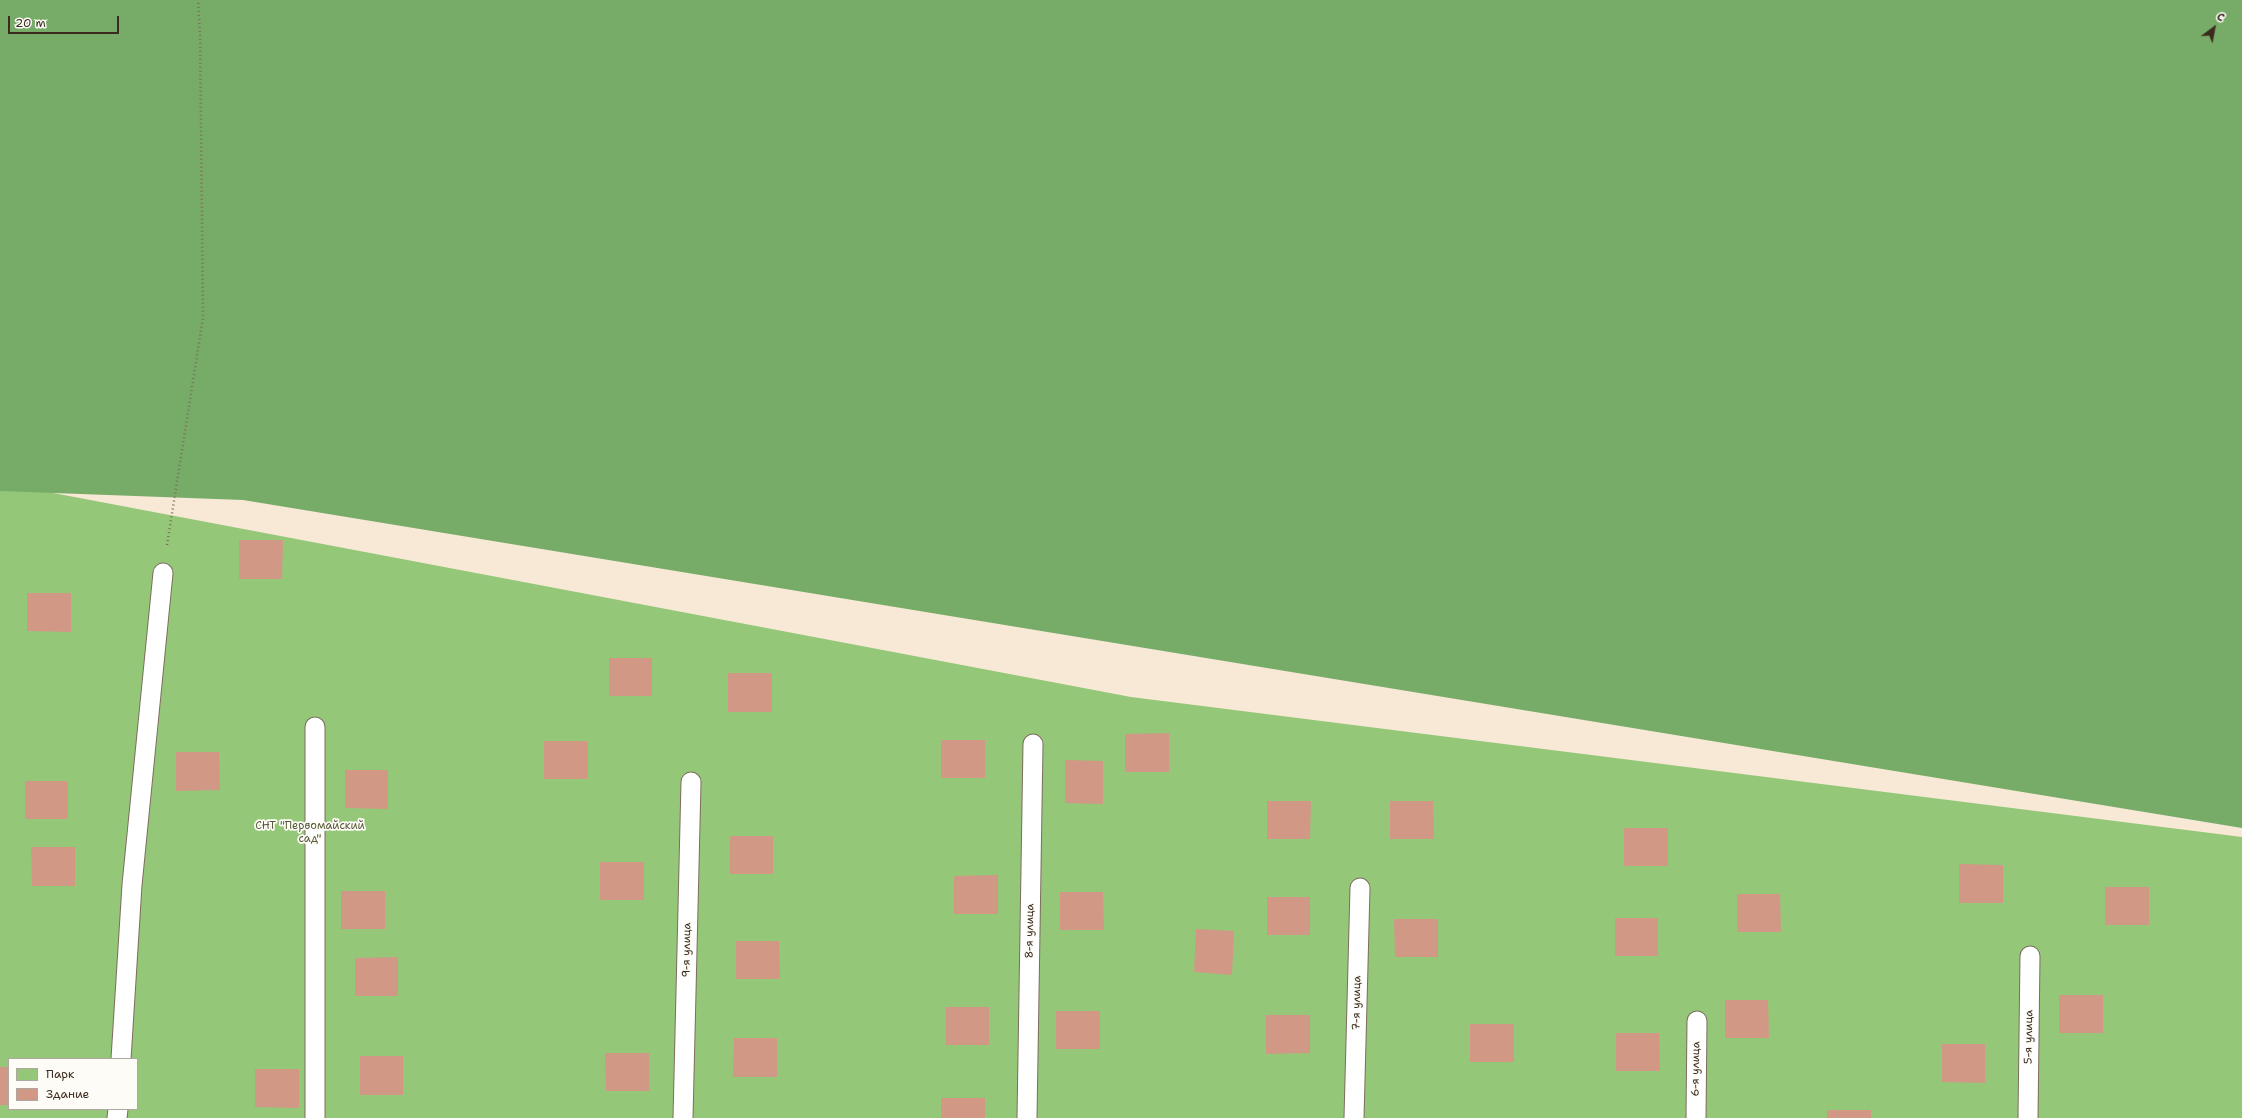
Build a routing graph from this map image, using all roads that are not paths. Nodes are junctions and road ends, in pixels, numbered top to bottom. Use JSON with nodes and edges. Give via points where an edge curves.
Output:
{"nodes":[{"id":1,"x":163,"y":573,"type":"road end"},
{"id":2,"x":315,"y":727,"type":"dead end"},
{"id":3,"x":1033,"y":744,"type":"dead end"},
{"id":4,"x":691,"y":782,"type":"dead end"},
{"id":5,"x":1360,"y":888,"type":"dead end"},
{"id":6,"x":2030,"y":956,"type":"dead end"},
{"id":7,"x":1697,"y":1021,"type":"dead end"},
{"id":8,"x":121,"y":1058,"type":"edge"},
{"id":9,"x":315,"y":1118,"type":"edge"},
{"id":10,"x":683,"y":1118,"type":"edge"},
{"id":11,"x":1027,"y":1118,"type":"edge"},
{"id":12,"x":1354,"y":1118,"type":"edge"},
{"id":13,"x":1696,"y":1118,"type":"edge"},
{"id":14,"x":2028,"y":1118,"type":"edge"}],
"edges":[{"from":1,"to":8,"type":"lane","via":[[132,886]]},
{"from":2,"to":9,"type":"lane"},
{"from":3,"to":11,"type":"lane","name":"8-я улица"},
{"from":4,"to":10,"type":"lane","name":"9-я улица"},
{"from":5,"to":12,"type":"lane","name":"7-я улица"},
{"from":6,"to":14,"type":"lane","name":"5-я улица"},
{"from":7,"to":13,"type":"lane","name":"6-я улица"}]}
